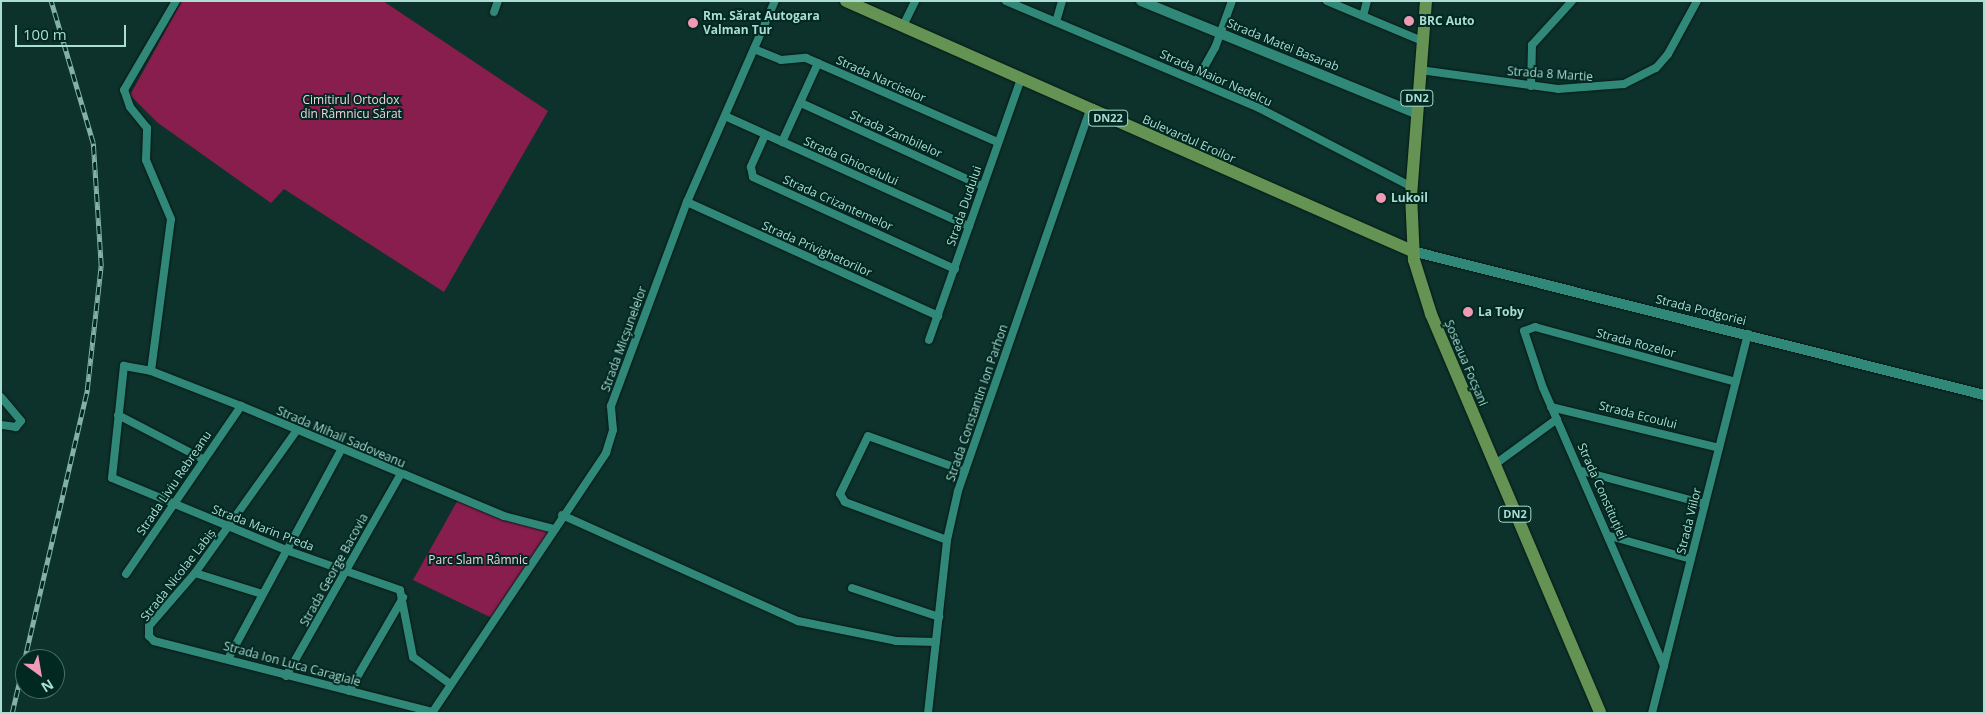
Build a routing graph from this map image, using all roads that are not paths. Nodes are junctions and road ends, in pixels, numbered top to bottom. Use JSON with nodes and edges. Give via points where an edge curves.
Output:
{"nodes":[{"id":1,"x":176,"y":1,"type":"edge"},
{"id":2,"x":498,"y":1,"type":"edge"},
{"id":3,"x":774,"y":1,"type":"edge"},
{"id":4,"x":846,"y":1,"type":"edge"},
{"id":5,"x":916,"y":1,"type":"edge"},
{"id":6,"x":1006,"y":1,"type":"edge"},
{"id":7,"x":1062,"y":1,"type":"edge"},
{"id":8,"x":1141,"y":1,"type":"edge"},
{"id":9,"x":1232,"y":1,"type":"edge"},
{"id":10,"x":1326,"y":1,"type":"edge"},
{"id":11,"x":1367,"y":1,"type":"edge"},
{"id":12,"x":1426,"y":1,"type":"edge"},
{"id":13,"x":1572,"y":1,"type":"edge"},
{"id":14,"x":1697,"y":1,"type":"edge"},
{"id":15,"x":494,"y":12,"type":"dead end"},
{"id":16,"x":1363,"y":16,"type":"junction"},
{"id":17,"x":1056,"y":22,"type":"junction"},
{"id":18,"x":903,"y":26,"type":"junction"},
{"id":19,"x":1222,"y":33,"type":"junction"},
{"id":20,"x":1422,"y":41,"type":"junction"},
{"id":21,"x":754,"y":49,"type":"junction"},
{"id":22,"x":818,"y":63,"type":"junction"},
{"id":23,"x":1420,"y":70,"type":"junction"},
{"id":24,"x":1021,"y":79,"type":"junction"},
{"id":25,"x":1197,"y":80,"type":"junction"},
{"id":26,"x":1531,"y":86,"type":"junction"},
{"id":27,"x":801,"y":103,"type":"junction"},
{"id":28,"x":1090,"y":110,"type":"junction"},
{"id":29,"x":1416,"y":113,"type":"junction"},
{"id":30,"x":725,"y":116,"type":"junction"},
{"id":31,"x":765,"y":135,"type":"junction"},
{"id":32,"x":782,"y":142,"type":"junction"},
{"id":33,"x":997,"y":142,"type":"junction"},
{"id":34,"x":982,"y":186,"type":"junction"},
{"id":35,"x":1412,"y":187,"type":"junction"},
{"id":36,"x":687,"y":202,"type":"junction"},
{"id":37,"x":969,"y":226,"type":"junction"},
{"id":38,"x":1412,"y":251,"type":"junction"},
{"id":39,"x":954,"y":268,"type":"junction"},
{"id":40,"x":938,"y":316,"type":"junction"},
{"id":41,"x":1529,"y":326,"type":"joint"},
{"id":42,"x":1748,"y":334,"type":"junction"},
{"id":43,"x":929,"y":340,"type":"dead end"},
{"id":44,"x":151,"y":371,"type":"junction"},
{"id":45,"x":1736,"y":382,"type":"junction"},
{"id":46,"x":1984,"y":395,"type":"edge"},
{"id":47,"x":1,"y":397,"type":"edge"},
{"id":48,"x":241,"y":406,"type":"junction"},
{"id":49,"x":1551,"y":407,"type":"junction"},
{"id":50,"x":118,"y":415,"type":"junction"},
{"id":51,"x":1558,"y":419,"type":"junction"},
{"id":52,"x":1,"y":425,"type":"edge"},
{"id":53,"x":297,"y":430,"type":"junction"},
{"id":54,"x":1719,"y":448,"type":"junction"},
{"id":55,"x":341,"y":450,"type":"junction"},
{"id":56,"x":203,"y":459,"type":"junction"},
{"id":57,"x":1494,"y":464,"type":"junction"},
{"id":58,"x":965,"y":471,"type":"junction"},
{"id":59,"x":1582,"y":471,"type":"junction"},
{"id":60,"x":400,"y":475,"type":"junction"},
{"id":61,"x":173,"y":504,"type":"junction"},
{"id":62,"x":1705,"y":504,"type":"junction"},
{"id":63,"x":562,"y":515,"type":"junction"},
{"id":64,"x":229,"y":528,"type":"junction"},
{"id":65,"x":554,"y":529,"type":"junction"},
{"id":66,"x":1610,"y":536,"type":"junction"},
{"id":67,"x":947,"y":540,"type":"junction"},
{"id":68,"x":286,"y":550,"type":"junction"},
{"id":69,"x":1691,"y":559,"type":"junction"},
{"id":70,"x":346,"y":572,"type":"junction"},
{"id":71,"x":195,"y":573,"type":"junction"},
{"id":72,"x":126,"y":574,"type":"dead end"},
{"id":73,"x":852,"y":588,"type":"dead end"},
{"id":74,"x":262,"y":594,"type":"junction"},
{"id":75,"x":403,"y":598,"type":"junction"},
{"id":76,"x":939,"y":617,"type":"junction"},
{"id":77,"x":149,"y":636,"type":"joint"},
{"id":78,"x":936,"y":642,"type":"junction"},
{"id":79,"x":228,"y":659,"type":"junction"},
{"id":80,"x":1664,"y":666,"type":"junction"},
{"id":81,"x":286,"y":676,"type":"junction"},
{"id":82,"x":449,"y":683,"type":"junction"},
{"id":83,"x":349,"y":691,"type":"junction"},
{"id":84,"x":432,"y":712,"type":"edge"},
{"id":85,"x":928,"y":713,"type":"edge"},
{"id":86,"x":1600,"y":713,"type":"edge"},
{"id":87,"x":1652,"y":713,"type":"edge"}],
"edges":[{"from":1,"to":44,"type":"street","via":[[124,90],[125,100],[146,128],[146,160],[167,205],[171,228]]},
{"from":2,"to":15,"type":"street"},
{"from":3,"to":21,"type":"street","name":"Strada Micșunelelor"},
{"from":4,"to":18,"type":"main road","name":"Bulevardul Eroilor","number":"DN22"},
{"from":5,"to":18,"type":"street"},
{"from":6,"to":17,"type":"street","name":"Strada Maior Nedelcu"},
{"from":7,"to":17,"type":"street"},
{"from":8,"to":19,"type":"street","name":"Strada Matei Basarab"},
{"from":9,"to":19,"type":"street"},
{"from":10,"to":16,"type":"street"},
{"from":11,"to":16,"type":"street"},
{"from":12,"to":20,"type":"main road","name":"Șoseaua Focșani","number":"DN2"},
{"from":13,"to":26,"type":"street","via":[[1532,45]]},
{"from":14,"to":26,"type":"street","name":"Strada 8 Martie","via":[[1668,54],[1642,78],[1606,88]]},
{"from":16,"to":20,"type":"street"},
{"from":17,"to":25,"type":"street","name":"Strada Maior Nedelcu"},
{"from":18,"to":24,"type":"main road","name":"Bulevardul Eroilor","number":"DN22"},
{"from":19,"to":25,"type":"street"},
{"from":19,"to":29,"type":"street","name":"Strada Matei Basarab"},
{"from":20,"to":23,"type":"main road","name":"Șoseaua Focșani","number":"DN2"},
{"from":21,"to":22,"type":"street","name":"Strada Narciselor","via":[[781,60],[806,58]]},
{"from":21,"to":30,"type":"street","name":"Strada Micșunelelor"},
{"from":22,"to":27,"type":"street"},
{"from":22,"to":33,"type":"street","name":"Strada Narciselor"},
{"from":23,"to":26,"type":"street","name":"Strada 8 Martie"},
{"from":23,"to":29,"type":"main road","name":"Șoseaua Focșani","number":"DN2"},
{"from":24,"to":28,"type":"main road","name":"Bulevardul Eroilor","number":"DN22"},
{"from":24,"to":33,"type":"street","name":"Strada Dudului"},
{"from":25,"to":35,"type":"street","name":"Strada Maior Nedelcu"},
{"from":27,"to":32,"type":"street"},
{"from":27,"to":34,"type":"street","name":"Strada Zambilelor"},
{"from":28,"to":38,"type":"main road","name":"Bulevardul Eroilor","number":"DN22"},
{"from":28,"to":58,"type":"street","name":"Strada Constantin Ion Parhon"},
{"from":29,"to":35,"type":"main road","name":"Șoseaua Focșani","number":"DN2"},
{"from":30,"to":31,"type":"street","name":"Strada Ghiocelului"},
{"from":30,"to":36,"type":"street","name":"Strada Micșunelelor"},
{"from":31,"to":32,"type":"street","name":"Strada Ghiocelului"},
{"from":31,"to":39,"type":"street","name":"Strada Crizantemelor","via":[[751,167],[753,177]]},
{"from":32,"to":37,"type":"street","name":"Strada Ghiocelului"},
{"from":33,"to":34,"type":"street","name":"Strada Dudului"},
{"from":34,"to":37,"type":"street","name":"Strada Dudului"},
{"from":35,"to":38,"type":"main road","name":"Șoseaua Focșani","number":"DN2"},
{"from":36,"to":40,"type":"street","name":"Strada Privighetorilor"},
{"from":36,"to":63,"type":"street","name":"Strada Micșunelelor","via":[[611,406],[612,439],[600,465]]},
{"from":37,"to":39,"type":"street","name":"Strada Dudului"},
{"from":38,"to":42,"type":"street","name":"Strada Podgoriei"},
{"from":38,"to":57,"type":"main road","name":"Șoseaua Focșani","number":"DN2","via":[[1432,314]]},
{"from":39,"to":40,"type":"street","name":"Strada Dudului"},
{"from":40,"to":43,"type":"street","name":"Strada Dudului"},
{"from":41,"to":45,"type":"street","name":"Strada Rozelor"},
{"from":41,"to":49,"type":"street","name":"Strada Constituției","via":[[1525,337]]},
{"from":42,"to":45,"type":"street","name":"Strada Viilor"},
{"from":42,"to":46,"type":"street","name":"Strada Podgoriei"},
{"from":44,"to":48,"type":"street","name":"Strada Mihail Sadoveanu"},
{"from":44,"to":50,"type":"street","name":"Strada Mihail Sadoveanu","via":[[129,365],[122,371]]},
{"from":45,"to":54,"type":"street","name":"Strada Viilor"},
{"from":47,"to":52,"type":"street","via":[[21,421],[15,428]]},
{"from":48,"to":53,"type":"street","name":"Strada Mihail Sadoveanu"},
{"from":48,"to":56,"type":"street","name":"Strada Liviu Rebreanu"},
{"from":49,"to":51,"type":"street","name":"Strada Constituției"},
{"from":49,"to":54,"type":"street","name":"Strada Ecoului"},
{"from":50,"to":56,"type":"street"},
{"from":50,"to":61,"type":"street","name":"Strada Marin Preda","via":[[112,478]]},
{"from":51,"to":57,"type":"street"},
{"from":51,"to":59,"type":"street","name":"Strada Constituției"},
{"from":53,"to":55,"type":"street","name":"Strada Mihail Sadoveanu"},
{"from":53,"to":64,"type":"street","name":"Strada Nicolae Labiș"},
{"from":54,"to":62,"type":"street","name":"Strada Viilor"},
{"from":55,"to":60,"type":"street","name":"Strada Mihail Sadoveanu"},
{"from":55,"to":68,"type":"street"},
{"from":56,"to":61,"type":"street","name":"Strada Liviu Rebreanu"},
{"from":57,"to":86,"type":"main road","name":"Șoseaua Focșani","number":"DN2"},
{"from":58,"to":67,"type":"street","name":"Strada Constantin Ion Parhon"},
{"from":58,"to":67,"type":"street","via":[[868,436],[840,494],[845,502]]},
{"from":59,"to":62,"type":"street"},
{"from":59,"to":66,"type":"street","name":"Strada Constituției"},
{"from":60,"to":65,"type":"street","name":"Strada Mihail Sadoveanu","via":[[504,516]]},
{"from":60,"to":70,"type":"street","name":"Strada George Bacovia"},
{"from":61,"to":64,"type":"street","name":"Strada Marin Preda"},
{"from":61,"to":72,"type":"street","name":"Strada Liviu Rebreanu"},
{"from":62,"to":69,"type":"street","name":"Strada Viilor"},
{"from":63,"to":65,"type":"street","name":"Strada Micșunelelor"},
{"from":63,"to":78,"type":"street","via":[[798,621],[904,642]]},
{"from":64,"to":68,"type":"street","name":"Strada Marin Preda"},
{"from":64,"to":71,"type":"street","name":"Strada Nicolae Labiș"},
{"from":65,"to":82,"type":"street","name":"Strada Micșunelelor"},
{"from":66,"to":69,"type":"street"},
{"from":66,"to":80,"type":"street","name":"Strada Constituției"},
{"from":67,"to":76,"type":"street","name":"Strada Constantin Ion Parhon"},
{"from":68,"to":70,"type":"street","name":"Strada Marin Preda"},
{"from":68,"to":74,"type":"street"},
{"from":69,"to":80,"type":"street","name":"Strada Viilor"},
{"from":70,"to":75,"type":"street","name":"Strada Marin Preda","via":[[400,590]]},
{"from":70,"to":81,"type":"street","name":"Strada George Bacovia"},
{"from":71,"to":74,"type":"street"},
{"from":71,"to":77,"type":"street","name":"Strada Nicolae Labiș","via":[[149,626]]},
{"from":73,"to":76,"type":"street"},
{"from":74,"to":79,"type":"street"},
{"from":75,"to":82,"type":"street","via":[[417,664]]},
{"from":75,"to":83,"type":"street"},
{"from":76,"to":78,"type":"street","name":"Strada Constantin Ion Parhon"},
{"from":77,"to":79,"type":"street","name":"Strada Ion Luca Caragiale","via":[[154,641]]},
{"from":78,"to":85,"type":"street","name":"Strada Constantin Ion Parhon"},
{"from":79,"to":81,"type":"street","name":"Strada Ion Luca Caragiale"},
{"from":80,"to":87,"type":"street","name":"Strada Viilor"},
{"from":81,"to":83,"type":"street","name":"Strada Ion Luca Caragiale"},
{"from":82,"to":84,"type":"street","name":"Strada Micșunelelor"},
{"from":83,"to":84,"type":"street","name":"Strada Ion Luca Caragiale"}]}
